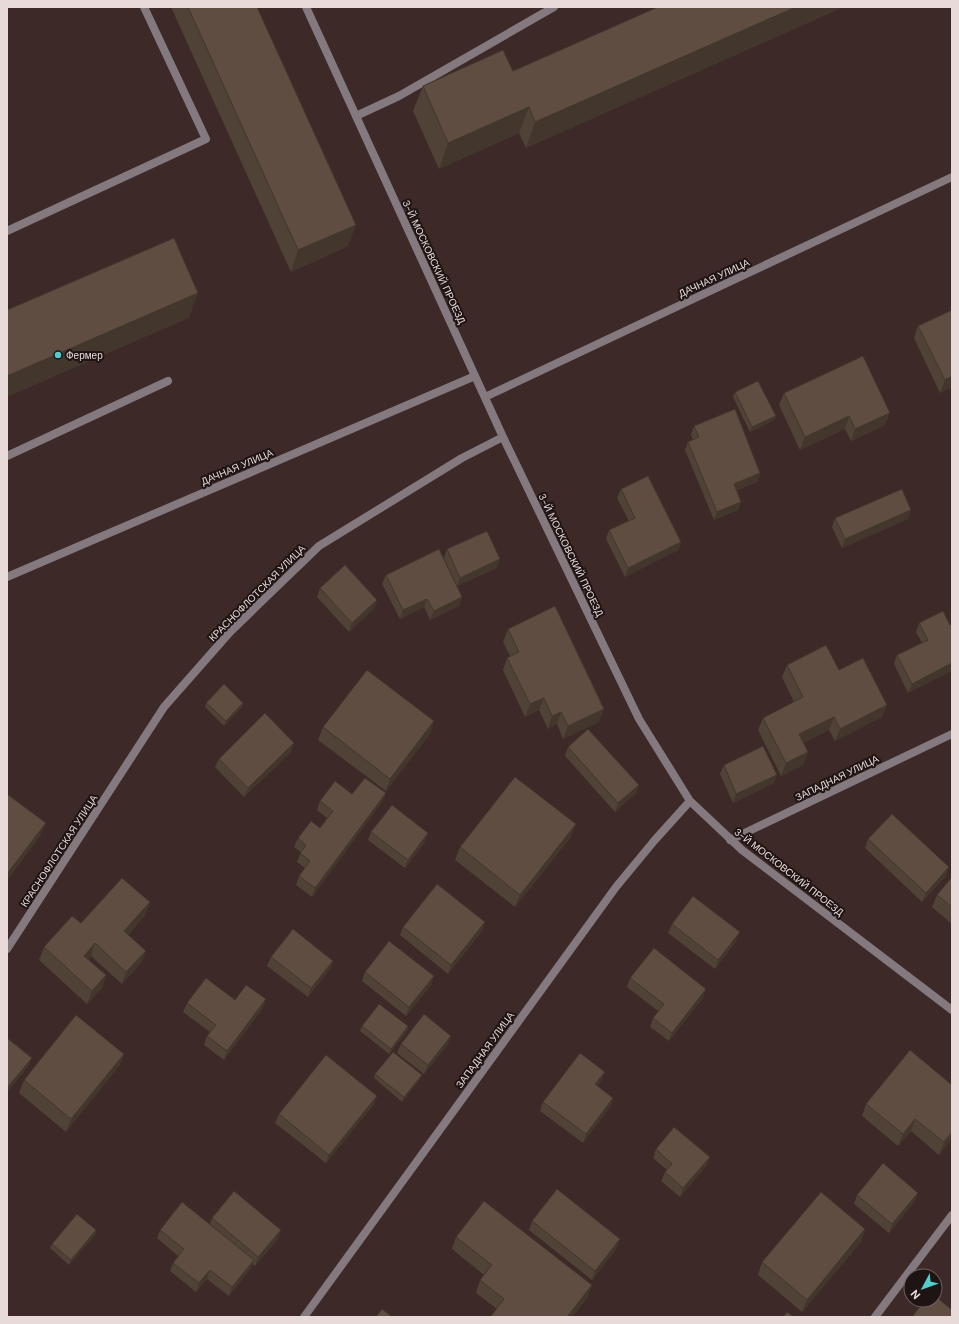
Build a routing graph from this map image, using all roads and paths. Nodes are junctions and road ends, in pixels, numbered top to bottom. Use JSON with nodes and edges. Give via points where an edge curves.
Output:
{"nodes":[{"id":1,"x":144,"y":7,"type":"edge"},
{"id":2,"x":306,"y":7,"type":"edge"},
{"id":3,"x":554,"y":7,"type":"edge"},
{"id":4,"x":356,"y":116,"type":"junction"},
{"id":5,"x":952,"y":177,"type":"edge"},
{"id":6,"x":7,"y":231,"type":"edge"},
{"id":7,"x":475,"y":376,"type":"junction"},
{"id":8,"x":168,"y":380,"type":"dead end"},
{"id":9,"x":485,"y":397,"type":"junction"},
{"id":10,"x":503,"y":437,"type":"junction"},
{"id":11,"x":7,"y":456,"type":"edge"},
{"id":12,"x":8,"y":574,"type":"edge"},
{"id":13,"x":952,"y":734,"type":"edge"},
{"id":14,"x":690,"y":800,"type":"junction"},
{"id":15,"x":730,"y":840,"type":"junction"},
{"id":16,"x":7,"y":949,"type":"edge"},
{"id":17,"x":952,"y":1010,"type":"edge"},
{"id":18,"x":952,"y":1215,"type":"edge"},
{"id":19,"x":304,"y":1317,"type":"edge"},
{"id":20,"x":875,"y":1317,"type":"edge"}],
"edges":[{"from":1,"to":6,"type":"street","via":[[206,139]]},
{"from":2,"to":4,"type":"street","name":"3-Й МОСКОВСКИЙ ПРОЕЗД"},
{"from":3,"to":4,"type":"street","via":[[399,96]]},
{"from":4,"to":7,"type":"street","name":"3-Й МОСКОВСКИЙ ПРОЕЗД"},
{"from":5,"to":9,"type":"street","name":"ДАЧНАЯ УЛИЦА"},
{"from":7,"to":9,"type":"street","name":"3-Й МОСКОВСКИЙ ПРОЕЗД"},
{"from":7,"to":12,"type":"street","name":"ДАЧНАЯ УЛИЦА"},
{"from":8,"to":11,"type":"street"},
{"from":9,"to":10,"type":"street","name":"3-Й МОСКОВСКИЙ ПРОЕЗД"},
{"from":10,"to":14,"type":"street","name":"3-Й МОСКОВСКИЙ ПРОЕЗД","via":[[639,719]]},
{"from":10,"to":16,"type":"street","name":"КРАСНОФЛОТСКАЯ УЛИЦА","via":[[462,458],[319,546],[230,632],[164,707]]},
{"from":13,"to":15,"type":"street","name":"ЗАПАДНАЯ УЛИЦА"},
{"from":14,"to":15,"type":"street","name":"3-Й МОСКОВСКИЙ ПРОЕЗД"},
{"from":14,"to":19,"type":"street","name":"ЗАПАДНАЯ УЛИЦА","via":[[616,887]]},
{"from":15,"to":17,"type":"street","name":"3-Й МОСКОВСКИЙ ПРОЕЗД"},
{"from":18,"to":20,"type":"street"}]}
